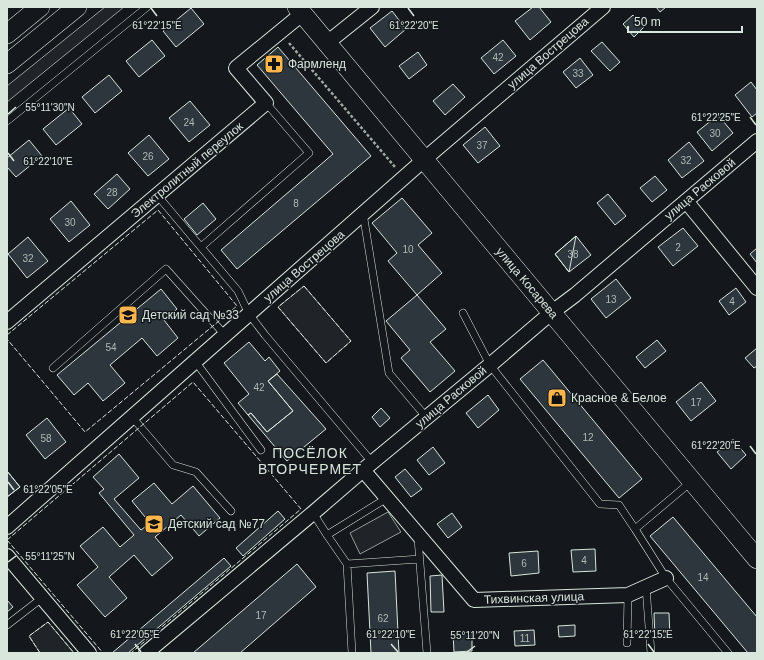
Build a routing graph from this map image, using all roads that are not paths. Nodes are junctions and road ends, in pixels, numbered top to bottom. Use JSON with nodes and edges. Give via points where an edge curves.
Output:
{"nodes":[{"id":1,"x":40,"y":7,"type":"edge"},
{"id":2,"x":77,"y":7,"type":"edge"},
{"id":3,"x":147,"y":7,"type":"edge"},
{"id":4,"x":372,"y":7,"type":"edge"},
{"id":5,"x":603,"y":7,"type":"edge"},
{"id":6,"x":299,"y":10,"type":"edge"},
{"id":7,"x":7,"y":34,"type":"edge"},
{"id":8,"x":327,"y":43,"type":"junction"},
{"id":9,"x":7,"y":64,"type":"edge"},
{"id":10,"x":266,"y":103,"type":"junction"},
{"id":11,"x":7,"y":121,"type":"edge"},
{"id":12,"x":757,"y":141,"type":"edge"},
{"id":13,"x":424,"y":160,"type":"junction"},
{"id":14,"x":157,"y":196,"type":"junction"},
{"id":15,"x":686,"y":201,"type":"junction"},
{"id":16,"x":363,"y":213,"type":"junction"},
{"id":17,"x":201,"y":246,"type":"junction"},
{"id":18,"x":757,"y":288,"type":"edge"},
{"id":19,"x":463,"y":312,"type":"dead end"},
{"id":20,"x":551,"y":313,"type":"junction"},
{"id":21,"x":249,"y":314,"type":"junction"},
{"id":22,"x":7,"y":322,"type":"edge"},
{"id":23,"x":224,"y":336,"type":"junction"},
{"id":24,"x":195,"y":361,"type":"junction"},
{"id":25,"x":490,"y":365,"type":"junction"},
{"id":26,"x":53,"y":368,"type":"dead end"},
{"id":27,"x":132,"y":417,"type":"junction"},
{"id":28,"x":426,"y":418,"type":"junction"},
{"id":29,"x":261,"y":450,"type":"dead end"},
{"id":30,"x":368,"y":466,"type":"junction"},
{"id":31,"x":692,"y":481,"type":"junction"},
{"id":32,"x":387,"y":498,"type":"junction"},
{"id":33,"x":231,"y":511,"type":"dead end"},
{"id":34,"x":313,"y":514,"type":"junction"},
{"id":35,"x":7,"y":527,"type":"edge"},
{"id":36,"x":635,"y":529,"type":"junction"},
{"id":37,"x":418,"y":534,"type":"junction"},
{"id":38,"x":327,"y":535,"type":"junction"},
{"id":39,"x":7,"y":556,"type":"edge"},
{"id":40,"x":420,"y":559,"type":"junction"},
{"id":41,"x":757,"y":559,"type":"edge"},
{"id":42,"x":347,"y":564,"type":"junction"},
{"id":43,"x":666,"y":578,"type":"junction"},
{"id":44,"x":646,"y":587,"type":"junction"},
{"id":45,"x":628,"y":595,"type":"junction"},
{"id":46,"x":42,"y":598,"type":"junction"},
{"id":47,"x":7,"y":625,"type":"edge"},
{"id":48,"x":627,"y":643,"type":"dead end"},
{"id":49,"x":89,"y":653,"type":"edge"},
{"id":50,"x":146,"y":653,"type":"edge"},
{"id":51,"x":352,"y":653,"type":"edge"},
{"id":52,"x":427,"y":653,"type":"edge"},
{"id":53,"x":651,"y":653,"type":"edge"},
{"id":54,"x":728,"y":653,"type":"edge"}],
"edges":[{"from":1,"to":7,"type":"street"},
{"from":2,"to":9,"type":"street"},
{"from":3,"to":11,"type":"lane"},
{"from":4,"to":8,"type":"street"},
{"from":5,"to":13,"type":"street","name":"улица Вострецова"},
{"from":6,"to":8,"type":"street","name":"улица Косарева"},
{"from":6,"to":10,"type":"street","via":[[279,32],[236,68]]},
{"from":8,"to":13,"type":"street","name":"улица Косарева"},
{"from":10,"to":14,"type":"street","name":"Электролитный переулок"},
{"from":10,"to":17,"type":"lane","via":[[309,153]]},
{"from":12,"to":15,"type":"street","name":"улица Расковой"},
{"from":13,"to":16,"type":"street","name":"улица Вострецова"},
{"from":13,"to":20,"type":"street","name":"улица Косарева"},
{"from":14,"to":17,"type":"lane"},
{"from":14,"to":22,"type":"street","name":"Электролитный переулок"},
{"from":15,"to":18,"type":"street"},
{"from":15,"to":20,"type":"street","name":"улица Расковой"},
{"from":16,"to":21,"type":"street","name":"улица Вострецова"},
{"from":16,"to":28,"type":"lane","via":[[389,373]]},
{"from":17,"to":21,"type":"lane","via":[[238,291]]},
{"from":19,"to":25,"type":"lane"},
{"from":20,"to":25,"type":"street","name":"улица Расковой"},
{"from":20,"to":31,"type":"street","name":"улица Косарева"},
{"from":21,"to":23,"type":"street","name":"улица Вострецова"},
{"from":21,"to":30,"type":"lane"},
{"from":23,"to":24,"type":"street","name":"улица Вострецова"},
{"from":23,"to":26,"type":"lane","via":[[166,269]]},
{"from":24,"to":27,"type":"street","name":"улица Вострецова"},
{"from":24,"to":29,"type":"lane"},
{"from":25,"to":28,"type":"street","name":"улица Расковой"},
{"from":25,"to":36,"type":"lane","via":[[600,504],[618,505]]},
{"from":27,"to":33,"type":"lane","via":[[173,465],[196,472]]},
{"from":27,"to":35,"type":"street","name":"улица Вострецова"},
{"from":28,"to":30,"type":"street","name":"улица Расковой"},
{"from":30,"to":32,"type":"street","name":"Тихвинская улица"},
{"from":30,"to":34,"type":"street","name":"улица Расковой"},
{"from":31,"to":36,"type":"lane"},
{"from":31,"to":41,"type":"street","name":"улица Косарева"},
{"from":32,"to":37,"type":"street","name":"Тихвинская улица"},
{"from":32,"to":38,"type":"lane"},
{"from":34,"to":38,"type":"lane"},
{"from":34,"to":50,"type":"street","name":"улица Расковой"},
{"from":36,"to":43,"type":"lane"},
{"from":37,"to":40,"type":"lane"},
{"from":37,"to":45,"type":"street","name":"Тихвинская улица","via":[[474,600]]},
{"from":38,"to":42,"type":"lane"},
{"from":39,"to":46,"type":"street"},
{"from":40,"to":42,"type":"lane"},
{"from":40,"to":52,"type":"lane"},
{"from":42,"to":51,"type":"lane"},
{"from":43,"to":44,"type":"street","name":"Тихвинская улица"},
{"from":43,"to":54,"type":"lane"},
{"from":44,"to":45,"type":"street","name":"Тихвинская улица"},
{"from":44,"to":53,"type":"lane"},
{"from":45,"to":48,"type":"lane"},
{"from":46,"to":47,"type":"lane"},
{"from":46,"to":49,"type":"street"}]}
